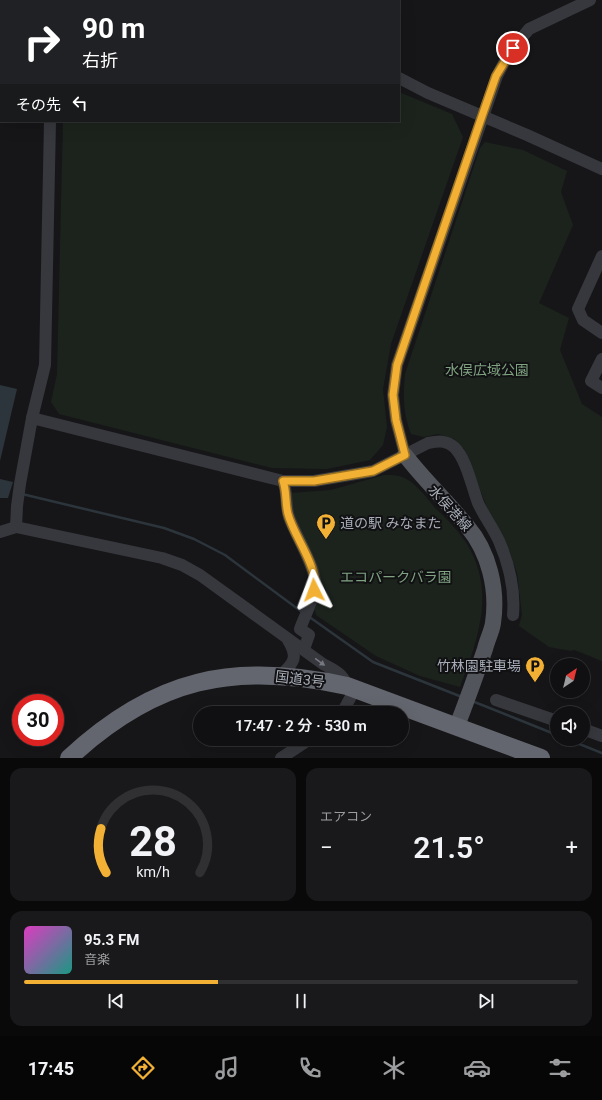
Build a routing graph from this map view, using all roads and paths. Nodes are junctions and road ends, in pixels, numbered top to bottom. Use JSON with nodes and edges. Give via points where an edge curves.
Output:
{"nodes":[{"id":1,"x":590,"y":0,"type":"edge"},
{"id":2,"x":400,"y":79,"type":"edge"},
{"id":3,"x":482,"y":116,"type":"junction"},
{"id":4,"x":50,"y":122,"type":"edge"},
{"id":5,"x":602,"y":169,"type":"edge"},
{"id":6,"x":602,"y":256,"type":"edge"},
{"id":7,"x":602,"y":333,"type":"edge"},
{"id":8,"x":602,"y":359,"type":"edge"},
{"id":9,"x":602,"y":388,"type":"edge"},
{"id":10,"x":32,"y":418,"type":"junction"},
{"id":11,"x":405,"y":455,"type":"junction"},
{"id":12,"x":283,"y":481,"type":"junction"},
{"id":13,"x":16,"y":527,"type":"junction"},
{"id":14,"x":0,"y":532,"type":"edge"},
{"id":15,"x":513,"y":615,"type":"dead end"},
{"id":16,"x":288,"y":640,"type":"junction"},
{"id":17,"x":304,"y":649,"type":"junction"},
{"id":18,"x":281,"y":675,"type":"junction"},
{"id":19,"x":351,"y":688,"type":"junction"},
{"id":20,"x":496,"y":700,"type":"dead end"},
{"id":21,"x":345,"y":706,"type":"edge"},
{"id":22,"x":550,"y":719,"type":"edge"},
{"id":23,"x":459,"y":720,"type":"junction"},
{"id":24,"x":590,"y":732,"type":"edge"},
{"id":25,"x":602,"y":736,"type":"edge"},
{"id":26,"x":299,"y":746,"type":"edge"},
{"id":27,"x":69,"y":758,"type":"edge"},
{"id":28,"x":281,"y":758,"type":"edge"},
{"id":29,"x":540,"y":758,"type":"edge"}],
"edges":[{"from":1,"to":3,"type":"street","via":[[529,29],[508,55],[496,76]]},
{"from":2,"to":3,"type":"street"},
{"from":3,"to":5,"type":"street"},
{"from":3,"to":11,"type":"street","via":[[397,365],[393,395]]},
{"from":4,"to":10,"type":"street","via":[[45,365]]},
{"from":6,"to":7,"type":"street","via":[[578,309],[583,320]]},
{"from":8,"to":9,"type":"street","via":[[591,381]]},
{"from":10,"to":12,"type":"street"},
{"from":10,"to":13,"type":"street","via":[[20,484]]},
{"from":11,"to":12,"type":"street","via":[[373,471],[314,481]]},
{"from":11,"to":15,"type":"street","via":[[437,441],[447,442],[460,454],[479,505],[499,540],[506,561],[514,601]]},
{"from":11,"to":23,"type":"main road","name":"水俣港線","via":[[468,526],[487,559],[492,579],[495,600],[493,624]]},
{"from":12,"to":17,"type":"street","via":[[287,491],[288,515],[314,574],[315,583],[300,629],[309,635]]},
{"from":13,"to":14,"type":"street"},
{"from":13,"to":16,"type":"street","via":[[162,558],[182,565],[200,575]]},
{"from":16,"to":17,"type":"street"},
{"from":16,"to":18,"type":"street","via":[[294,649],[295,658]]},
{"from":17,"to":19,"type":"street","one_way":true,"via":[[344,677]]},
{"from":18,"to":19,"type":"highway","name":"国道3号","via":[[315,679]]},
{"from":18,"to":27,"type":"highway","name":"国道3号","via":[[248,674],[217,678],[157,697],[129,711],[103,729]]},
{"from":19,"to":21,"type":"street"},
{"from":19,"to":23,"type":"highway","name":"国道3号"},
{"from":20,"to":22,"type":"street"},
{"from":23,"to":29,"type":"highway","name":"国道3号"},
{"from":24,"to":25,"type":"street"},
{"from":26,"to":28,"type":"street"}]}
